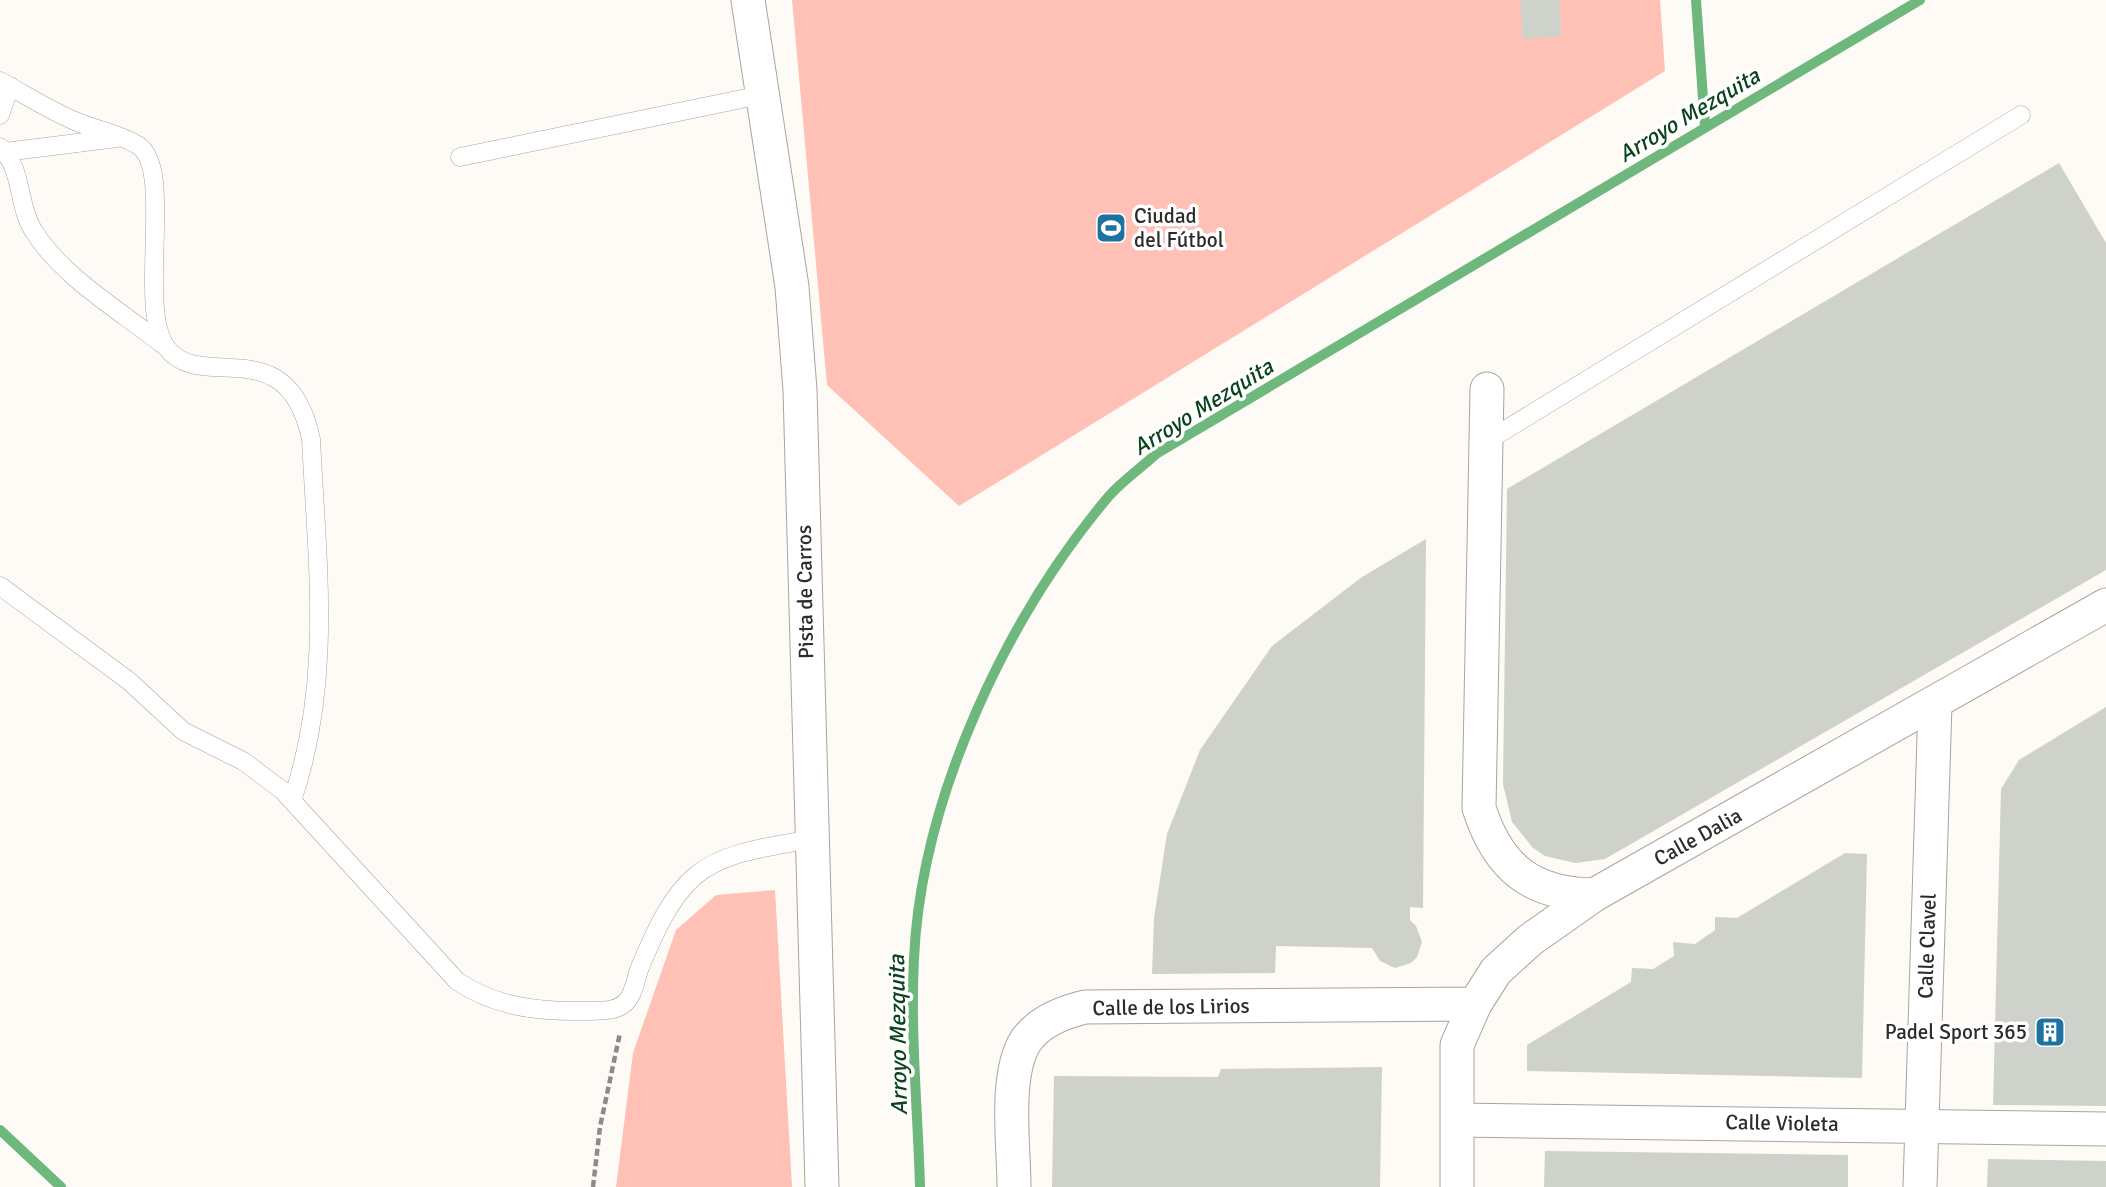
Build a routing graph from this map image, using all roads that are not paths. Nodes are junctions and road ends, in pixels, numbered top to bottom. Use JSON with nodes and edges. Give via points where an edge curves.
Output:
{"nodes":[{"id":1,"x":748,"y":0,"type":"edge"},
{"id":2,"x":5,"y":84,"type":"edge"},
{"id":3,"x":761,"y":95,"type":"junction"},
{"id":4,"x":0,"y":115,"type":"edge"},
{"id":5,"x":2021,"y":115,"type":"dead end"},
{"id":6,"x":118,"y":138,"type":"junction"},
{"id":7,"x":3,"y":149,"type":"edge"},
{"id":8,"x":460,"y":157,"type":"dead end"},
{"id":9,"x":165,"y":346,"type":"junction"},
{"id":10,"x":1488,"y":389,"type":"dead end"},
{"id":11,"x":1487,"y":440,"type":"junction"},
{"id":12,"x":0,"y":586,"type":"edge"},
{"id":13,"x":2106,"y":605,"type":"edge"},
{"id":14,"x":1935,"y":704,"type":"junction"},
{"id":15,"x":292,"y":801,"type":"junction"},
{"id":16,"x":811,"y":839,"type":"junction"},
{"id":17,"x":1594,"y":895,"type":"junction"},
{"id":18,"x":1475,"y":1004,"type":"junction"},
{"id":19,"x":1458,"y":1120,"type":"junction"},
{"id":20,"x":1920,"y":1125,"type":"junction"},
{"id":21,"x":2106,"y":1129,"type":"edge"},
{"id":22,"x":821,"y":1187,"type":"edge"},
{"id":23,"x":1014,"y":1187,"type":"edge"},
{"id":24,"x":1457,"y":1187,"type":"edge"},
{"id":25,"x":1920,"y":1187,"type":"edge"}],
"edges":[{"from":1,"to":3,"type":"street","name":"Pista de Carros"},
{"from":2,"to":4,"type":"lane"},
{"from":2,"to":6,"type":"lane","via":[[73,121]]},
{"from":3,"to":8,"type":"lane"},
{"from":3,"to":16,"type":"street","name":"Pista de Carros","via":[[798,353]]},
{"from":5,"to":11,"type":"lane"},
{"from":6,"to":7,"type":"lane"},
{"from":6,"to":9,"type":"lane","via":[[139,146],[152,167],[156,317]]},
{"from":7,"to":9,"type":"lane","via":[[17,177],[23,211],[40,242]]},
{"from":9,"to":15,"type":"lane","via":[[184,363],[242,366],[275,378],[300,404],[308,421],[321,648],[310,741]]},
{"from":10,"to":11,"type":"street"},
{"from":11,"to":17,"type":"street","via":[[1479,808],[1487,833],[1519,874],[1555,891]]},
{"from":12,"to":15,"type":"lane","via":[[129,681],[183,731],[243,761]]},
{"from":13,"to":14,"type":"street","name":"Calle Dalia"},
{"from":14,"to":17,"type":"street","name":"Calle Dalia"},
{"from":14,"to":20,"type":"street","name":"Calle Clavel"},
{"from":15,"to":16,"type":"lane","via":[[457,981],[471,991],[543,1011],[609,1010],[628,999],[677,895],[694,877],[711,864],[736,855]]},
{"from":16,"to":22,"type":"street","name":"Pista de Carros"},
{"from":17,"to":18,"type":"street","name":"Calle Dalia","via":[[1530,940],[1496,971]]},
{"from":18,"to":19,"type":"street","name":"Calle Dalia","via":[[1457,1045]]},
{"from":18,"to":23,"type":"street","name":"Calle de los Lirios","via":[[1085,1007],[1061,1013],[1025,1041],[1017,1066]]},
{"from":19,"to":20,"type":"street","name":"Calle Violeta"},
{"from":19,"to":24,"type":"street","name":"Calle Dalia"},
{"from":20,"to":21,"type":"street","name":"Calle Violeta"},
{"from":20,"to":25,"type":"street","name":"Calle Clavel"}]}
